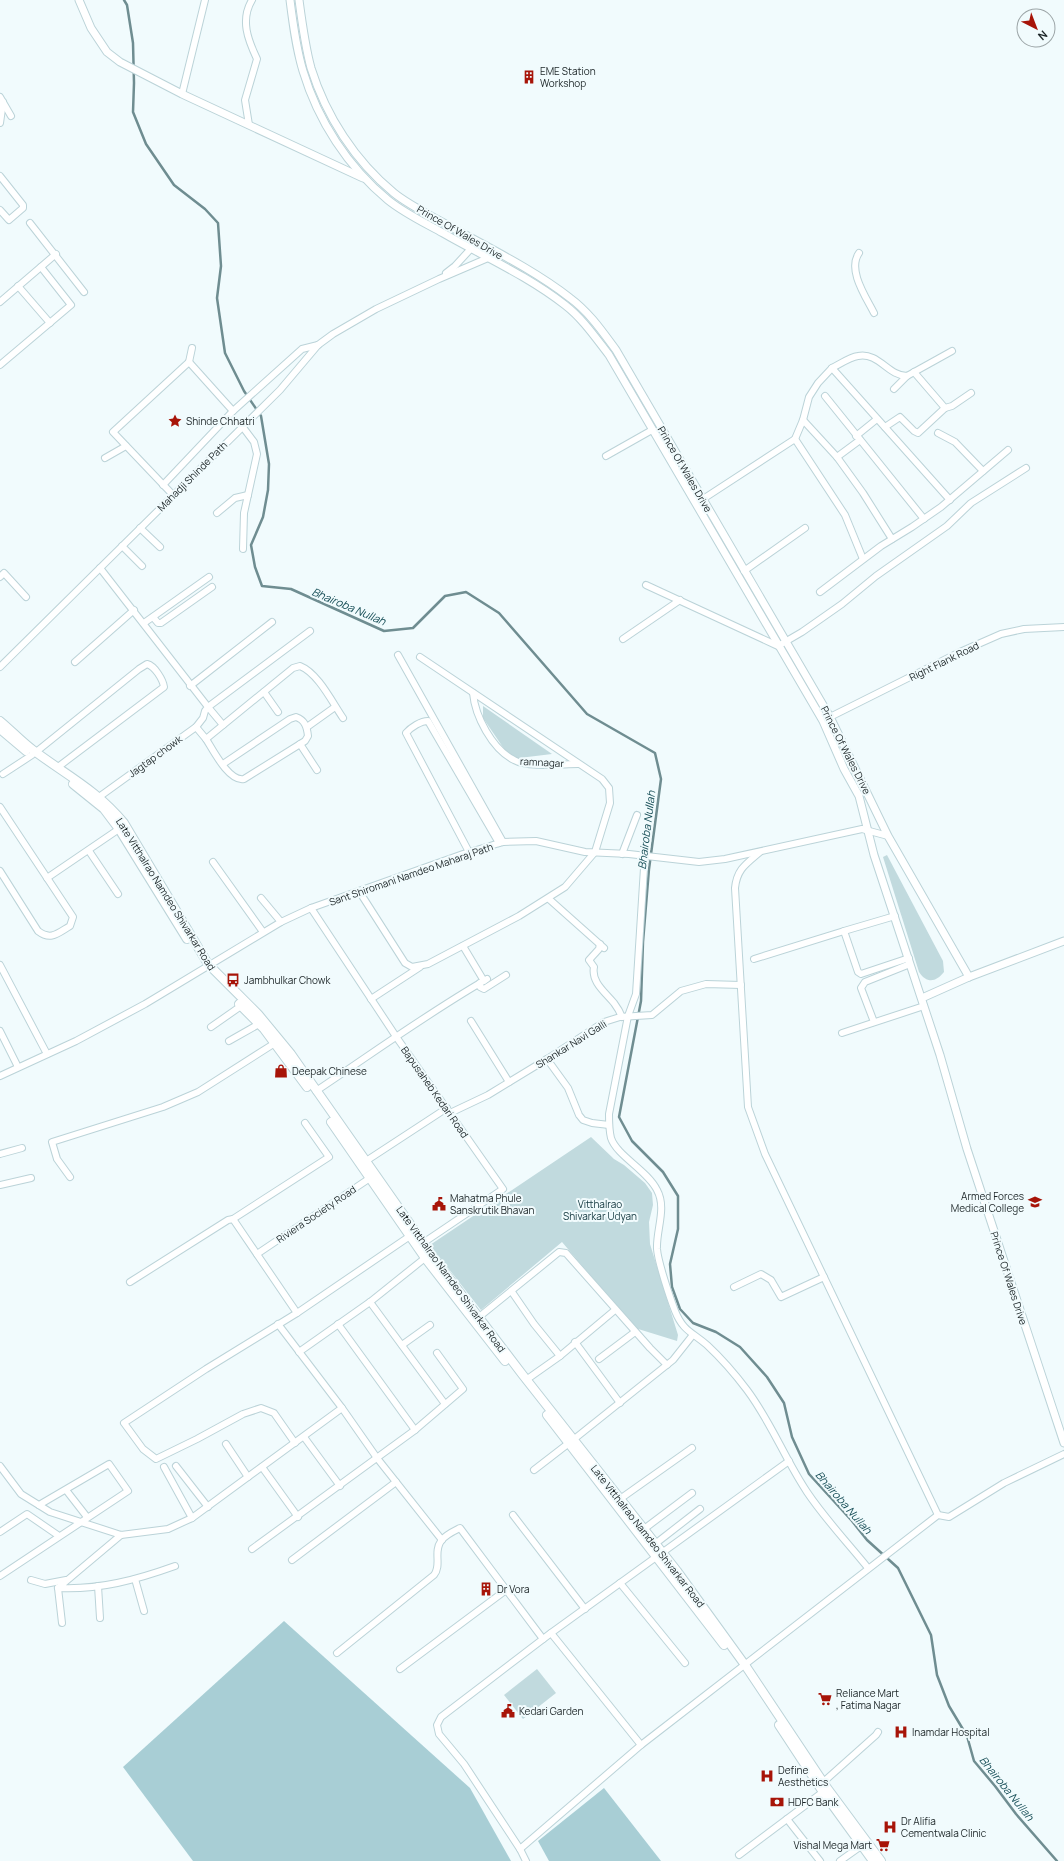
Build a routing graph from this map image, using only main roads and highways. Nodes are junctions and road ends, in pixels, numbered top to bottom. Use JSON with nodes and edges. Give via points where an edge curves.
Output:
{"nodes":[{"id":1,"x":0,"y":721,"type":"edge"},
{"id":2,"x":0,"y":730,"type":"edge"},
{"id":3,"x":34,"y":754,"type":"junction"},
{"id":4,"x":208,"y":968,"type":"junction"},
{"id":5,"x":373,"y":1176,"type":"junction"},
{"id":6,"x":420,"y":1245,"type":"junction"},
{"id":7,"x":571,"y":1442,"type":"junction"},
{"id":8,"x":659,"y":1554,"type":"junction"},
{"id":9,"x":821,"y":1786,"type":"junction"},
{"id":10,"x":873,"y":1861,"type":"edge"},
{"id":11,"x":880,"y":1861,"type":"edge"}],
"edges":[{"from":1,"to":3,"type":"main road","name":"Late Vitthalrao Namdeo Shivarkar Road"},
{"from":2,"to":3,"type":"main road","name":"Late Vitthalrao Namdeo Shivarkar Road"},
{"from":3,"to":4,"type":"main road","name":"Late Vitthalrao Namdeo Shivarkar Road","via":[[104,809]]},
{"from":3,"to":4,"type":"main road","name":"Late Vitthalrao Namdeo Shivarkar Road","via":[[110,805],[124,823]]},
{"from":4,"to":5,"type":"main road","name":"Late Vitthalrao Namdeo Shivarkar Road","via":[[275,1043]]},
{"from":4,"to":5,"type":"main road","name":"Late Vitthalrao Namdeo Shivarkar Road","via":[[265,1022],[291,1054],[366,1161]]},
{"from":5,"to":6,"type":"main road","name":"Late Vitthalrao Namdeo Shivarkar Road"},
{"from":5,"to":6,"type":"main road","name":"Late Vitthalrao Namdeo Shivarkar Road","via":[[410,1236]]},
{"from":6,"to":7,"type":"main road","name":"Late Vitthalrao Namdeo Shivarkar Road","via":[[479,1317]]},
{"from":6,"to":7,"type":"main road","name":"Late Vitthalrao Namdeo Shivarkar Road","via":[[425,1258]]},
{"from":7,"to":8,"type":"main road","name":"Late Vitthalrao Namdeo Shivarkar Road"},
{"from":7,"to":8,"type":"main road","name":"Late Vitthalrao Namdeo Shivarkar Road","via":[[644,1529]]},
{"from":8,"to":9,"type":"main road","name":"Late Vitthalrao Namdeo Shivarkar Road","via":[[744,1666]]},
{"from":9,"to":10,"type":"main road","name":"Late Vitthalrao Namdeo Shivarkar Road"},
{"from":9,"to":11,"type":"main road","name":"Late Vitthalrao Namdeo Shivarkar Road"}]}
